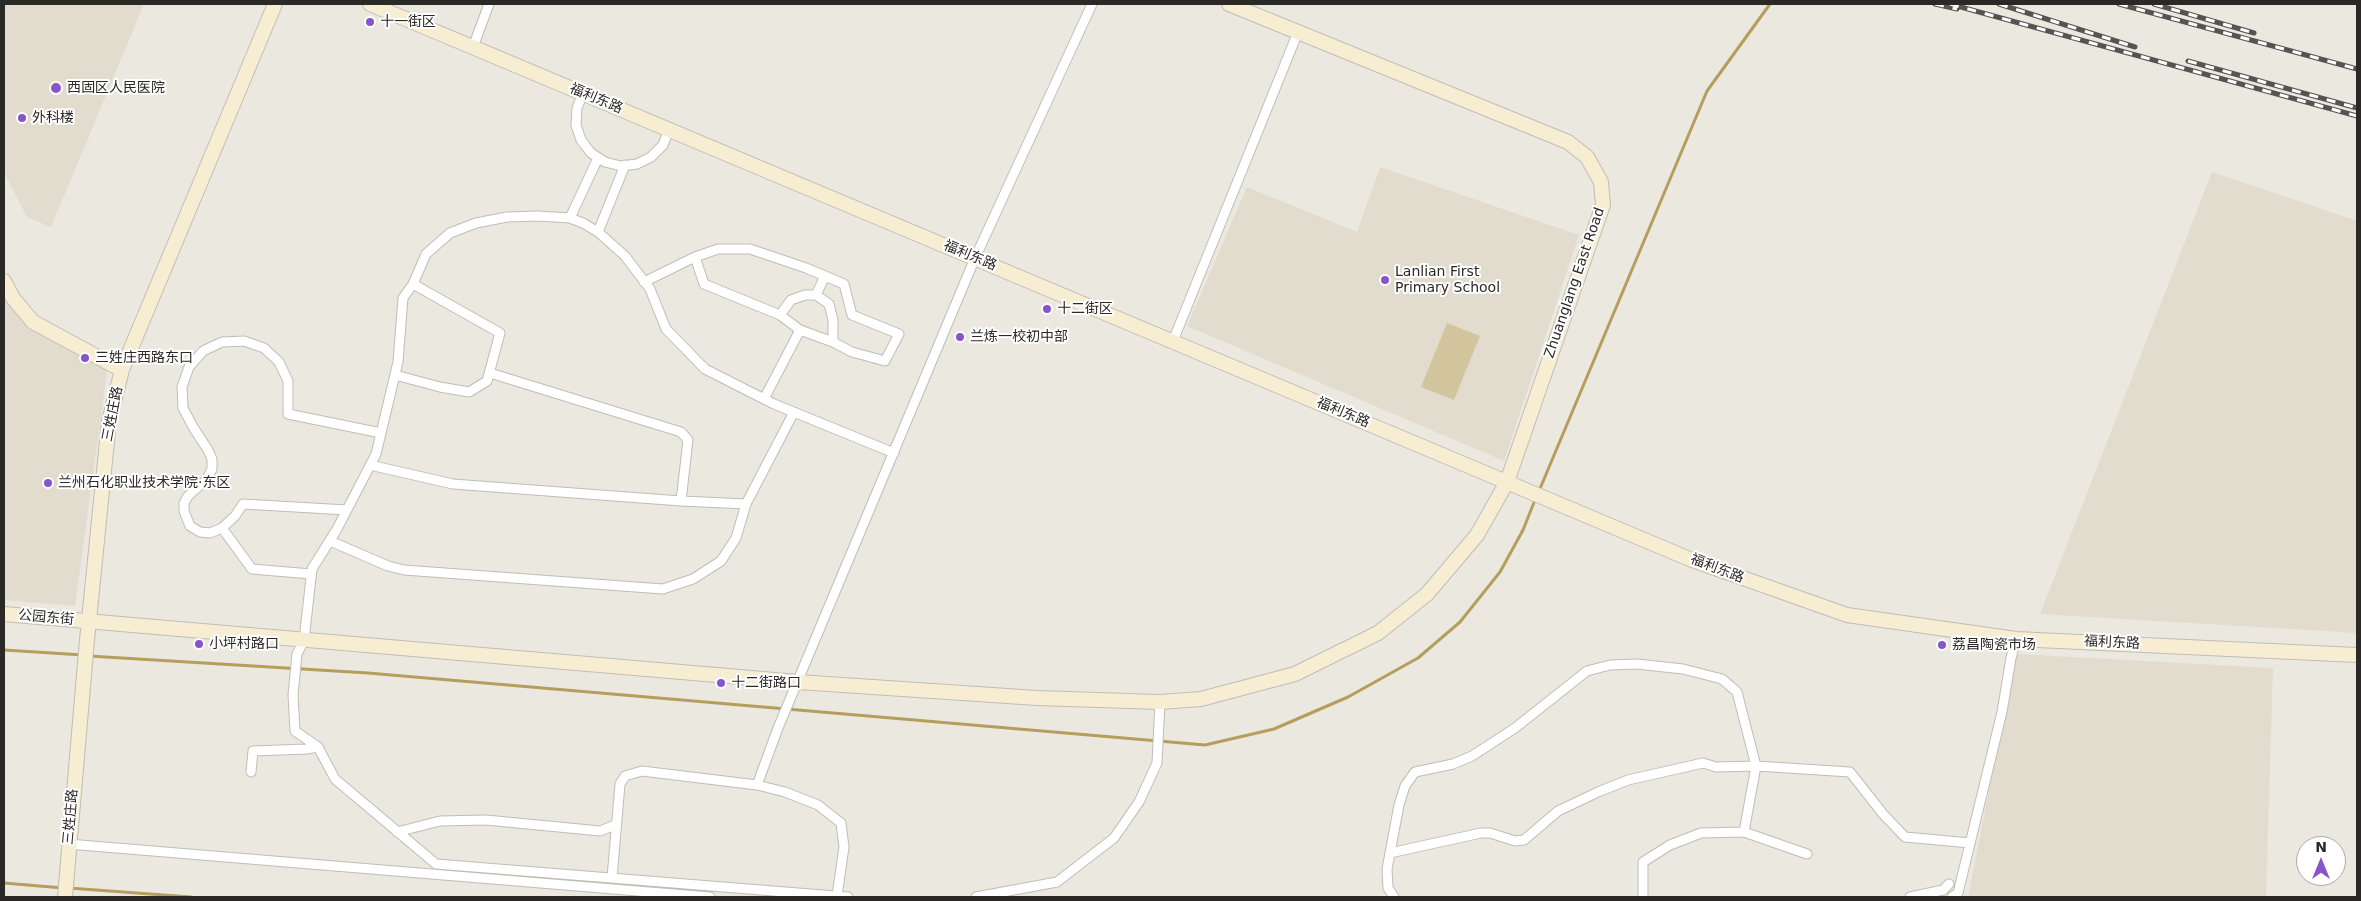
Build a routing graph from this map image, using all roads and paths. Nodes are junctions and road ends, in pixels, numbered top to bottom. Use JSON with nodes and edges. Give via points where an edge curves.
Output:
{"nodes":[{"id":1,"x":275,"y":4,"type":"edge"},
{"id":2,"x":370,"y":4,"type":"edge"},
{"id":3,"x":490,"y":4,"type":"edge"},
{"id":4,"x":1092,"y":4,"type":"edge"},
{"id":5,"x":1229,"y":4,"type":"edge"},
{"id":6,"x":1298,"y":32,"type":"junction"},
{"id":7,"x":473,"y":47,"type":"junction"},
{"id":8,"x":583,"y":93,"type":"junction"},
{"id":9,"x":669,"y":130,"type":"junction"},
{"id":10,"x":598,"y":158,"type":"junction"},
{"id":11,"x":625,"y":165,"type":"junction"},
{"id":12,"x":570,"y":218,"type":"junction"},
{"id":13,"x":598,"y":232,"type":"junction"},
{"id":14,"x":695,"y":257,"type":"junction"},
{"id":15,"x":975,"y":258,"type":"junction"},
{"id":16,"x":825,"y":276,"type":"junction"},
{"id":17,"x":4,"y":281,"type":"edge"},
{"id":18,"x":644,"y":282,"type":"junction"},
{"id":19,"x":413,"y":284,"type":"junction"},
{"id":20,"x":816,"y":295,"type":"junction"},
{"id":21,"x":780,"y":315,"type":"junction"},
{"id":22,"x":800,"y":330,"type":"junction"},
{"id":23,"x":1173,"y":341,"type":"junction"},
{"id":24,"x":833,"y":342,"type":"junction"},
{"id":25,"x":122,"y":370,"type":"junction"},
{"id":26,"x":490,"y":372,"type":"junction"},
{"id":27,"x":395,"y":375,"type":"junction"},
{"id":28,"x":764,"y":399,"type":"junction"},
{"id":29,"x":794,"y":412,"type":"junction"},
{"id":30,"x":381,"y":433,"type":"junction"},
{"id":31,"x":894,"y":453,"type":"junction"},
{"id":32,"x":370,"y":465,"type":"junction"},
{"id":33,"x":1512,"y":483,"type":"junction"},
{"id":34,"x":681,"y":501,"type":"junction"},
{"id":35,"x":746,"y":504,"type":"junction"},
{"id":36,"x":347,"y":510,"type":"junction"},
{"id":37,"x":222,"y":528,"type":"junction"},
{"id":38,"x":330,"y":541,"type":"junction"},
{"id":39,"x":311,"y":574,"type":"junction"},
{"id":40,"x":4,"y":614,"type":"edge"},
{"id":41,"x":88,"y":621,"type":"junction"},
{"id":42,"x":2016,"y":639,"type":"junction"},
{"id":43,"x":304,"y":640,"type":"junction"},
{"id":44,"x":2357,"y":655,"type":"edge"},
{"id":45,"x":796,"y":687,"type":"junction"},
{"id":46,"x":1160,"y":702,"type":"junction"},
{"id":47,"x":318,"y":746,"type":"junction"},
{"id":48,"x":1756,"y":766,"type":"junction"},
{"id":49,"x":251,"y":772,"type":"dead end"},
{"id":50,"x":757,"y":785,"type":"junction"},
{"id":51,"x":615,"y":825,"type":"junction"},
{"id":52,"x":397,"y":832,"type":"junction"},
{"id":53,"x":1744,"y":832,"type":"junction"},
{"id":54,"x":1970,"y":843,"type":"junction"},
{"id":55,"x":68,"y":849,"type":"junction"},
{"id":56,"x":1390,"y":853,"type":"junction"},
{"id":57,"x":1807,"y":854,"type":"dead end"},
{"id":58,"x":612,"y":878,"type":"junction"},
{"id":59,"x":1949,"y":884,"type":"dead end"},
{"id":60,"x":837,"y":896,"type":"edge"},
{"id":61,"x":65,"y":897,"type":"edge"},
{"id":62,"x":710,"y":897,"type":"edge"},
{"id":63,"x":848,"y":897,"type":"edge"},
{"id":64,"x":976,"y":897,"type":"edge"},
{"id":65,"x":1394,"y":897,"type":"edge"},
{"id":66,"x":1643,"y":897,"type":"edge"},
{"id":67,"x":1910,"y":897,"type":"edge"},
{"id":68,"x":1952,"y":897,"type":"edge"}],
"edges":[{"from":1,"to":25,"type":"street","name":"三姓庄路"},
{"from":2,"to":7,"type":"street","name":"福利东路"},
{"from":3,"to":7,"type":"street"},
{"from":4,"to":15,"type":"street"},
{"from":5,"to":6,"type":"street","name":"Zhuanglang East Road"},
{"from":6,"to":23,"type":"street"},
{"from":6,"to":33,"type":"street","name":"Zhuanglang East Road","via":[[1568,142],[1587,156],[1601,182],[1603,205]]},
{"from":7,"to":8,"type":"street","name":"福利东路"},
{"from":8,"to":9,"type":"street","name":"福利东路"},
{"from":8,"to":10,"type":"street","via":[[577,108],[576,125],[581,140]]},
{"from":9,"to":11,"type":"street","via":[[663,145],[652,156],[637,164]]},
{"from":9,"to":15,"type":"street","name":"福利东路"},
{"from":10,"to":11,"type":"street"},
{"from":10,"to":12,"type":"street"},
{"from":11,"to":13,"type":"street"},
{"from":12,"to":13,"type":"street"},
{"from":12,"to":19,"type":"street","via":[[507,217],[450,234],[426,254]]},
{"from":13,"to":18,"type":"street","via":[[624,256]]},
{"from":14,"to":16,"type":"street","via":[[718,249],[750,249]]},
{"from":14,"to":18,"type":"street"},
{"from":14,"to":21,"type":"street","via":[[704,284]]},
{"from":15,"to":23,"type":"street","name":"福利东路"},
{"from":15,"to":31,"type":"street"},
{"from":16,"to":20,"type":"street"},
{"from":16,"to":24,"type":"street","via":[[844,284],[852,315],[898,334],[884,361],[852,352]]},
{"from":17,"to":25,"type":"street","via":[[33,322]]},
{"from":18,"to":28,"type":"street","via":[[666,329],[705,369]]},
{"from":19,"to":26,"type":"street","via":[[500,333]]},
{"from":19,"to":27,"type":"street","via":[[403,298]]},
{"from":20,"to":21,"type":"street","via":[[791,300]]},
{"from":20,"to":24,"type":"street","via":[[829,304]]},
{"from":21,"to":22,"type":"street"},
{"from":22,"to":24,"type":"street"},
{"from":22,"to":28,"type":"street"},
{"from":23,"to":33,"type":"street","name":"福利东路"},
{"from":25,"to":41,"type":"street","name":"三姓庄路","via":[[109,421]]},
{"from":26,"to":27,"type":"street","via":[[487,381],[469,392]]},
{"from":26,"to":34,"type":"street","via":[[681,432],[688,440]]},
{"from":27,"to":30,"type":"street"},
{"from":28,"to":29,"type":"street"},
{"from":29,"to":31,"type":"street"},
{"from":29,"to":35,"type":"street"},
{"from":30,"to":32,"type":"street"},
{"from":30,"to":37,"type":"street","via":[[288,414],[288,381],[279,362],[264,348],[244,341],[222,342],[203,351],[189,367],[184,380],[183,408],[208,450],[212,469],[207,479],[188,496],[184,511],[190,526],[200,532],[210,533]]},
{"from":31,"to":45,"type":"street"},
{"from":32,"to":34,"type":"street","via":[[453,484]]},
{"from":32,"to":36,"type":"street"},
{"from":33,"to":42,"type":"street","name":"福利东路","via":[[1692,560],[1847,615]]},
{"from":33,"to":46,"type":"street","name":"Zhuanglang East Road","via":[[1471,542],[1427,594],[1378,633],[1295,674],[1201,699]]},
{"from":34,"to":35,"type":"street"},
{"from":35,"to":38,"type":"street","via":[[736,538],[721,561],[693,579],[663,589],[404,570]]},
{"from":36,"to":37,"type":"street","via":[[242,504]]},
{"from":36,"to":38,"type":"street"},
{"from":37,"to":39,"type":"street","via":[[252,569]]},
{"from":38,"to":39,"type":"street"},
{"from":39,"to":43,"type":"street"},
{"from":40,"to":41,"type":"street","name":"公园东街"},
{"from":41,"to":43,"type":"street","name":"公园东街"},
{"from":41,"to":55,"type":"street","name":"三姓庄路"},
{"from":42,"to":44,"type":"street","name":"福利东路"},
{"from":42,"to":54,"type":"street"},
{"from":43,"to":45,"type":"street","name":"公园东街"},
{"from":43,"to":47,"type":"street","via":[[297,654],[294,679],[296,731]]},
{"from":45,"to":46,"type":"street","name":"Zhuanglang East Road"},
{"from":45,"to":50,"type":"street"},
{"from":46,"to":64,"type":"street","via":[[1157,763],[1139,802],[1114,838],[1057,882]]},
{"from":47,"to":49,"type":"street","via":[[253,751]]},
{"from":47,"to":52,"type":"street","via":[[335,779]]},
{"from":48,"to":53,"type":"street"},
{"from":48,"to":54,"type":"street","via":[[1850,772],[1905,837]]},
{"from":48,"to":56,"type":"street","via":[[1728,768],[1696,764],[1628,780],[1558,811],[1524,840],[1480,832]]},
{"from":48,"to":56,"type":"street","via":[[1737,692],[1722,679],[1683,669],[1637,664],[1587,671],[1515,728],[1472,756],[1454,764],[1415,772],[1403,792]]},
{"from":50,"to":51,"type":"street","via":[[642,771],[632,773],[624,776],[620,784]]},
{"from":50,"to":60,"type":"street","via":[[818,805],[841,823],[844,847]]},
{"from":51,"to":52,"type":"street","via":[[600,831],[486,820],[440,821]]},
{"from":51,"to":58,"type":"street"},
{"from":52,"to":58,"type":"street","via":[[436,864]]},
{"from":53,"to":57,"type":"street"},
{"from":53,"to":66,"type":"street","via":[[1702,833],[1670,845],[1643,862]]},
{"from":54,"to":68,"type":"street","via":[[1958,892]]},
{"from":55,"to":61,"type":"street","name":"三姓庄路"},
{"from":55,"to":62,"type":"street"},
{"from":56,"to":65,"type":"street","via":[[1386,879]]},
{"from":58,"to":60,"type":"street"},
{"from":59,"to":67,"type":"street","via":[[1943,890]]},
{"from":60,"to":63,"type":"street"}]}
